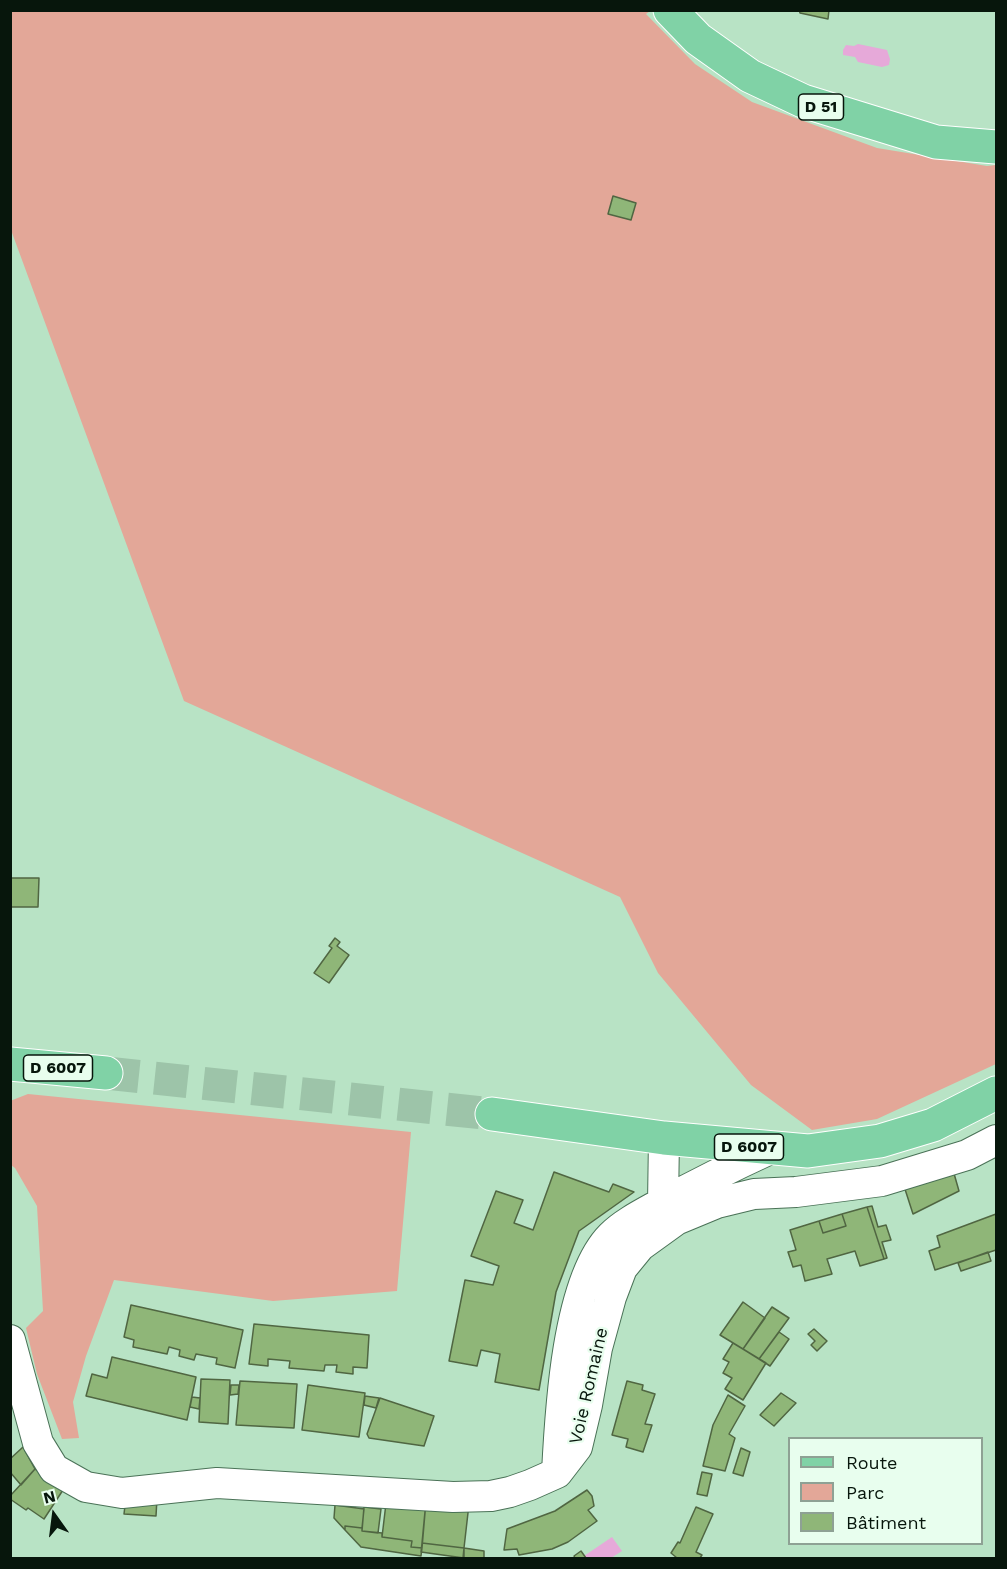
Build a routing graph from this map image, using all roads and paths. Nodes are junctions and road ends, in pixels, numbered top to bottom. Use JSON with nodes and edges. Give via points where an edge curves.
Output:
{"nodes":[{"id":1,"x":670,"y":10,"type":"edge"},
{"id":2,"x":996,"y":147,"type":"edge"},
{"id":3,"x":10,"y":1064,"type":"edge"},
{"id":4,"x":106,"y":1072,"type":"tunnel mouth"},
{"id":5,"x":996,"y":1093,"type":"edge"},
{"id":6,"x":492,"y":1114,"type":"tunnel mouth"},
{"id":7,"x":664,"y":1138,"type":"junction"},
{"id":8,"x":996,"y":1140,"type":"edge"},
{"id":9,"x":770,"y":1149,"type":"junction"},
{"id":10,"x":663,"y":1203,"type":"junction"},
{"id":11,"x":10,"y":1340,"type":"edge"},
{"id":12,"x":557,"y":1473,"type":"junction"}],
"edges":[{"from":1,"to":2,"type":"main road","number":"D 51","via":[[698,39],[750,76],[803,101],[936,142]]},
{"from":3,"to":4,"type":"main road","number":"D 6007"},
{"from":5,"to":9,"type":"main road","number":"D 6007","via":[[933,1125],[880,1141],[808,1151]]},
{"from":6,"to":7,"type":"main road","number":"D 6007"},
{"from":7,"to":9,"type":"main road","number":"D 6007"},
{"from":7,"to":10,"type":"street"},
{"from":8,"to":12,"type":"street","name":"Voie Romaine","via":[[967,1155],[882,1181],[754,1194],[717,1203],[676,1220],[640,1246],[622,1268],[611,1297],[577,1447]]},
{"from":9,"to":10,"type":"street"},
{"from":10,"to":12,"type":"street","via":[[611,1235],[587,1273],[569,1349]]},
{"from":11,"to":12,"type":"street","via":[[38,1443],[54,1469],[86,1487],[122,1493],[217,1483],[491,1496]]}]}
